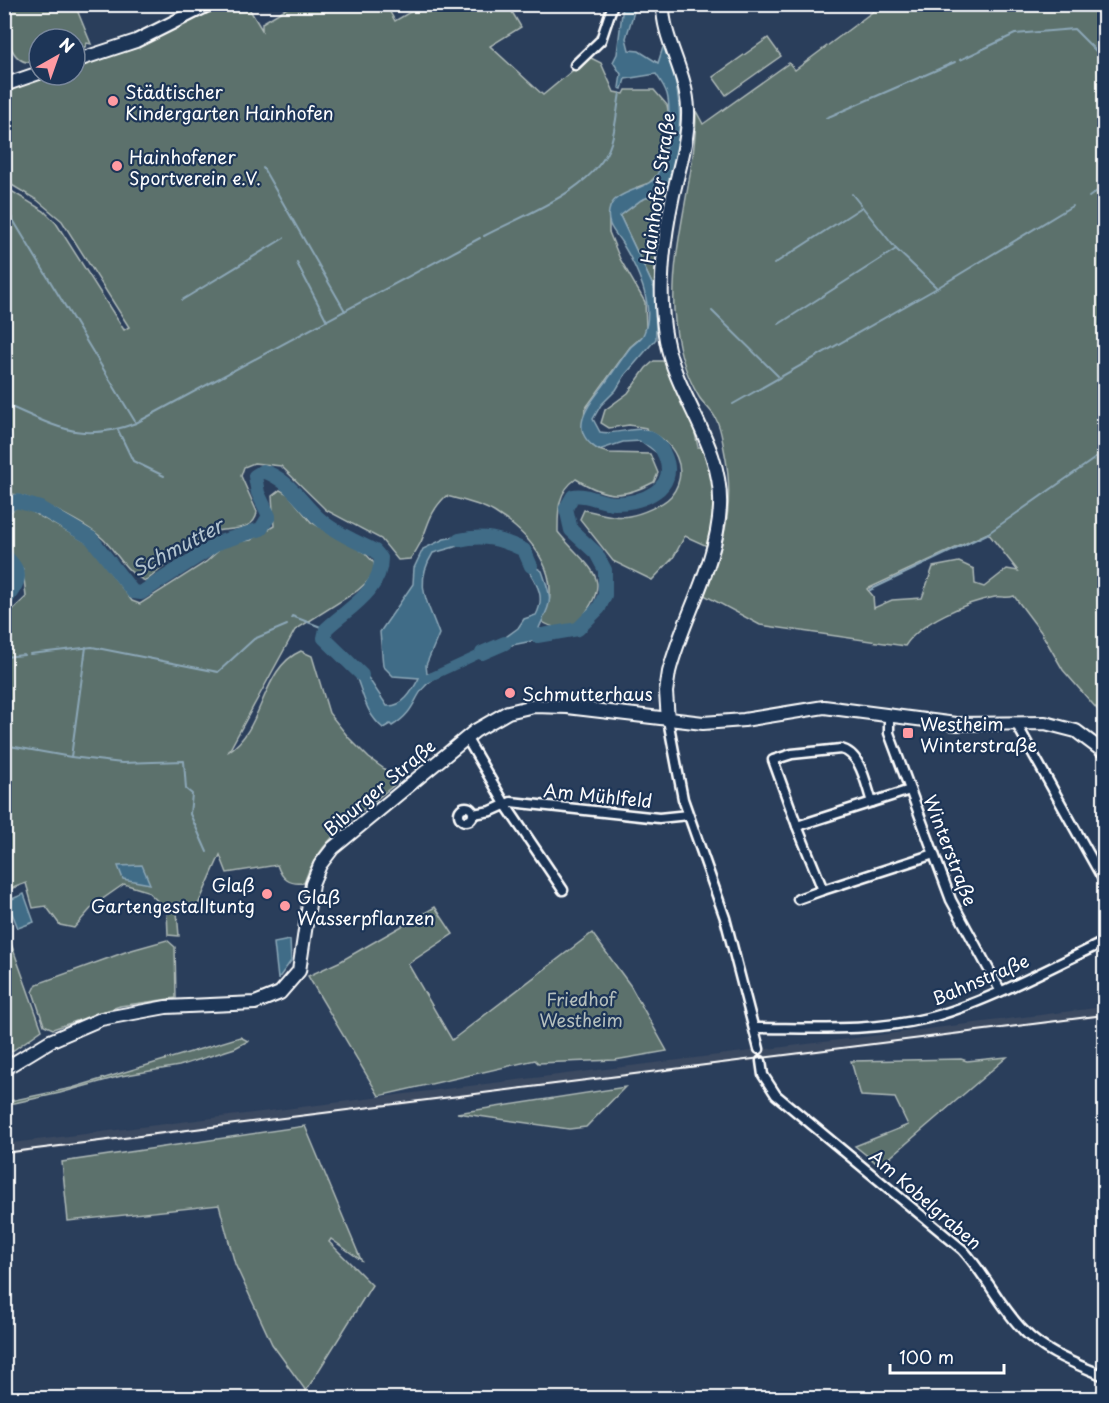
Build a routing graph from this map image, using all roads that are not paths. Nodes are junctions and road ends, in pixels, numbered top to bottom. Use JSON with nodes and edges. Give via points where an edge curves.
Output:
{"nodes":[{"id":1,"x":210,"y":4,"type":"edge"},
{"id":2,"x":613,"y":4,"type":"edge"},
{"id":3,"x":663,"y":4,"type":"edge"},
{"id":4,"x":194,"y":8,"type":"edge"},
{"id":5,"x":87,"y":57,"type":"edge"},
{"id":6,"x":575,"y":65,"type":"dead end"},
{"id":7,"x":27,"y":77,"type":"edge"},
{"id":8,"x":4,"y":85,"type":"edge"},
{"id":9,"x":889,"y":715,"type":"junction"},
{"id":10,"x":668,"y":720,"type":"junction"},
{"id":11,"x":1016,"y":723,"type":"junction"},
{"id":12,"x":466,"y":737,"type":"junction"},
{"id":13,"x":1104,"y":752,"type":"edge"},
{"id":14,"x":910,"y":790,"type":"junction"},
{"id":15,"x":872,"y":802,"type":"junction"},
{"id":16,"x":505,"y":804,"type":"junction"},
{"id":17,"x":473,"y":814,"type":"dead end"},
{"id":18,"x":688,"y":815,"type":"junction"},
{"id":19,"x":797,"y":826,"type":"junction"},
{"id":20,"x":934,"y":854,"type":"junction"},
{"id":21,"x":1104,"y":881,"type":"edge"},
{"id":22,"x":563,"y":890,"type":"dead end"},
{"id":23,"x":823,"y":890,"type":"junction"},
{"id":24,"x":798,"y":899,"type":"dead end"},
{"id":25,"x":1104,"y":942,"type":"edge"},
{"id":26,"x":1000,"y":990,"type":"junction"},
{"id":27,"x":754,"y":1028,"type":"junction"},
{"id":28,"x":759,"y":1050,"type":"dead end"},
{"id":29,"x":761,"y":1061,"type":"dead end"},
{"id":30,"x":4,"y":1069,"type":"edge"},
{"id":31,"x":1104,"y":1376,"type":"edge"}],
"edges":[{"from":1,"to":4,"type":"street"},
{"from":2,"to":6,"type":"street","via":[[601,40]]},
{"from":3,"to":10,"type":"street","name":"Hainhofer Straße","via":[[688,111],[664,251],[666,340],[675,372],[715,461],[720,505],[715,540],[669,672]]},
{"from":4,"to":5,"type":"street","via":[[136,41]]},
{"from":7,"to":8,"type":"street"},
{"from":9,"to":10,"type":"street","name":"Biburger Straße","via":[[820,707],[722,723]]},
{"from":9,"to":11,"type":"street","name":"Biburger Straße","via":[[956,724]]},
{"from":9,"to":14,"type":"street","name":"Winterstraße","via":[[889,733]]},
{"from":10,"to":12,"type":"street","name":"Biburger Straße","via":[[534,706],[508,712]]},
{"from":10,"to":18,"type":"street"},
{"from":11,"to":13,"type":"street","name":"Biburger Straße","via":[[1061,726],[1084,735]]},
{"from":11,"to":21,"type":"street"},
{"from":12,"to":16,"type":"street"},
{"from":12,"to":30,"type":"street","name":"Biburger Straße","via":[[354,829],[320,865],[312,884],[299,971],[280,993],[255,1003],[166,1007],[101,1019],[50,1041]]},
{"from":14,"to":15,"type":"street"},
{"from":14,"to":20,"type":"street","name":"Winterstraße"},
{"from":15,"to":19,"type":"street"},
{"from":15,"to":19,"type":"street","via":[[850,751],[786,755],[772,760]]},
{"from":16,"to":17,"type":"street","name":"Am Mühlfeld"},
{"from":16,"to":18,"type":"street","name":"Am Mühlfeld","via":[[659,818]]},
{"from":16,"to":22,"type":"street"},
{"from":18,"to":27,"type":"street","via":[[725,918]]},
{"from":19,"to":23,"type":"street"},
{"from":20,"to":23,"type":"street"},
{"from":20,"to":26,"type":"street","name":"Winterstraße","via":[[957,912]]},
{"from":23,"to":24,"type":"street"},
{"from":25,"to":26,"type":"street","name":"Bahnstraße"},
{"from":26,"to":27,"type":"street","name":"Bahnstraße","via":[[957,1009],[903,1023],[855,1028]]},
{"from":27,"to":28,"type":"street"},
{"from":29,"to":31,"type":"street","name":"Am Kobelgraben","via":[[763,1075],[776,1095],[963,1250],[1024,1332],[1051,1351]]}]}
